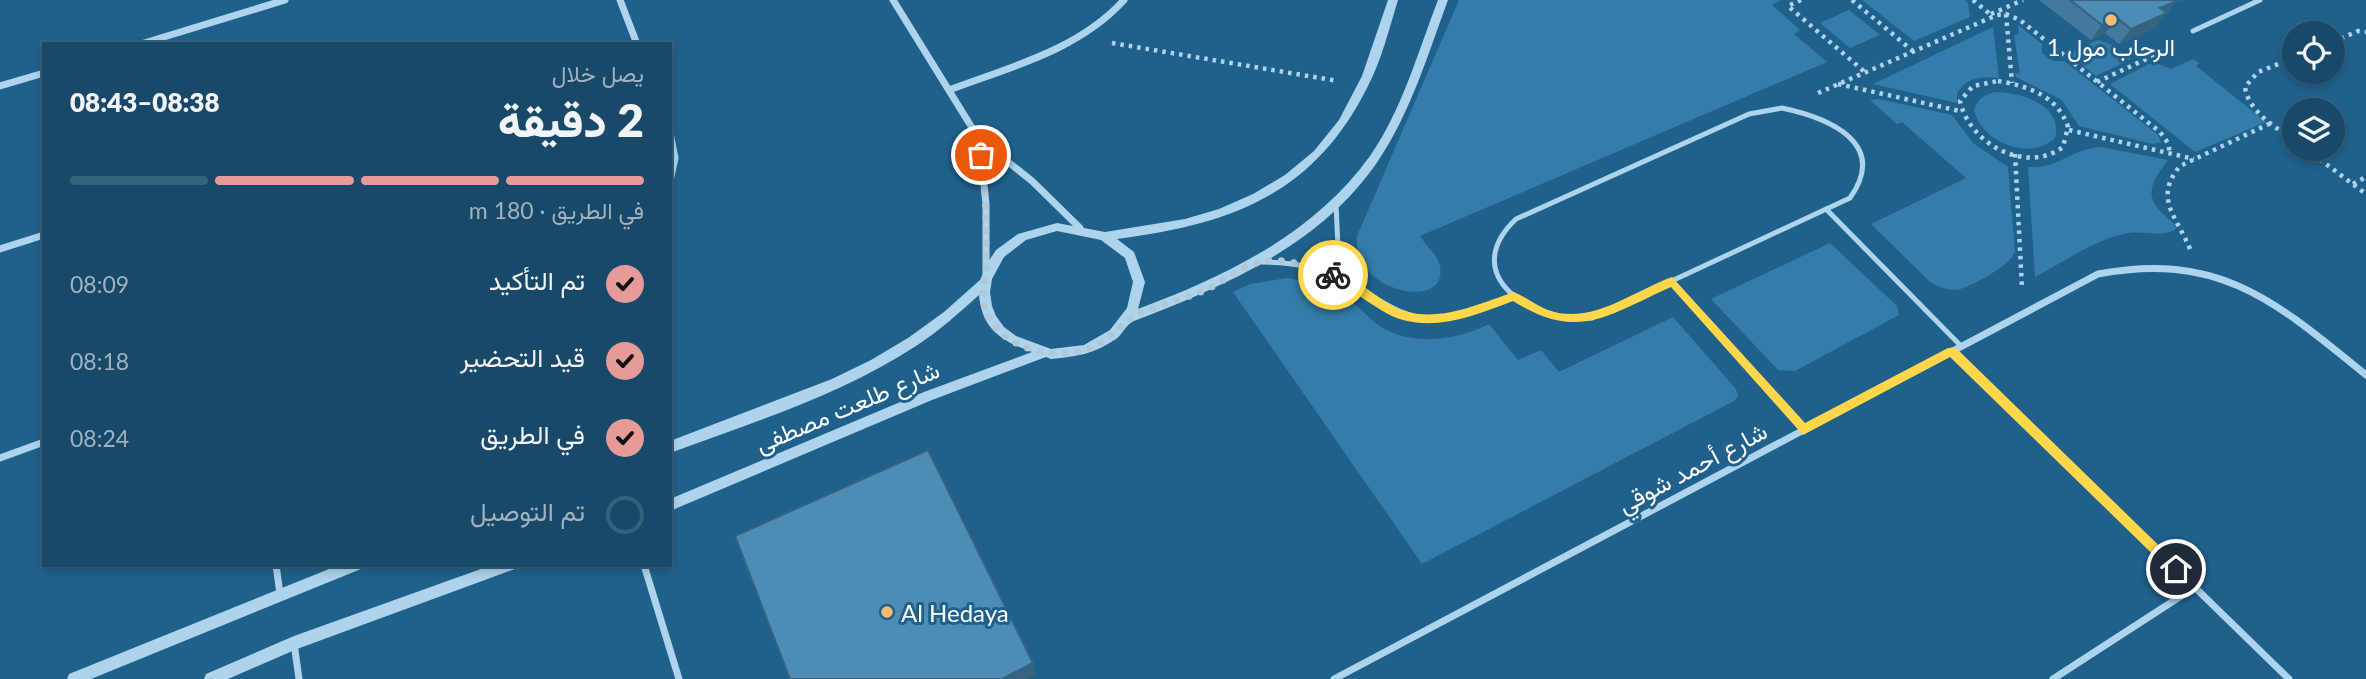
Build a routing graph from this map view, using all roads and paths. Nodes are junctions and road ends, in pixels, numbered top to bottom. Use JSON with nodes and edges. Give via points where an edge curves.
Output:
{"nodes":[{"id":1,"x":285,"y":0,"type":"edge"},
{"id":2,"x":620,"y":0,"type":"edge"},
{"id":3,"x":893,"y":0,"type":"edge"},
{"id":4,"x":1124,"y":0,"type":"edge"},
{"id":5,"x":1393,"y":0,"type":"edge"},
{"id":6,"x":1443,"y":0,"type":"edge"},
{"id":7,"x":1801,"y":0,"type":"edge"},
{"id":8,"x":1852,"y":0,"type":"edge"},
{"id":9,"x":1973,"y":0,"type":"edge"},
{"id":10,"x":2023,"y":0,"type":"edge"},
{"id":11,"x":2260,"y":0,"type":"edge"},
{"id":12,"x":1992,"y":15,"type":"junction"},
{"id":13,"x":2006,"y":15,"type":"junction"},
{"id":14,"x":2193,"y":31,"type":"dead end"},
{"id":15,"x":2366,"y":32,"type":"edge"},
{"id":16,"x":1080,"y":37,"type":"junction"},
{"id":17,"x":2345,"y":37,"type":"edge"},
{"id":18,"x":148,"y":42,"type":"edge"},
{"id":19,"x":635,"y":42,"type":"edge"},
{"id":20,"x":1914,"y":52,"type":"junction"},
{"id":21,"x":2155,"y":55,"type":"dead end"},
{"id":22,"x":2282,"y":63,"type":"edge"},
{"id":23,"x":1866,"y":73,"type":"junction"},
{"id":24,"x":42,"y":74,"type":"edge"},
{"id":25,"x":2097,"y":82,"type":"junction"},
{"id":26,"x":2012,"y":83,"type":"junction"},
{"id":27,"x":1838,"y":84,"type":"junction"},
{"id":28,"x":1364,"y":85,"type":"junction"},
{"id":29,"x":0,"y":86,"type":"edge"},
{"id":30,"x":949,"y":90,"type":"junction"},
{"id":31,"x":1782,"y":108,"type":"junction"},
{"id":32,"x":1960,"y":111,"type":"junction"},
{"id":33,"x":2271,"y":122,"type":"junction"},
{"id":34,"x":2069,"y":130,"type":"junction"},
{"id":35,"x":2282,"y":131,"type":"edge"},
{"id":36,"x":979,"y":139,"type":"junction"},
{"id":37,"x":672,"y":143,"type":"edge"},
{"id":38,"x":2015,"y":154,"type":"junction"},
{"id":39,"x":2170,"y":154,"type":"junction"},
{"id":40,"x":2194,"y":159,"type":"junction"},
{"id":41,"x":2322,"y":161,"type":"edge"},
{"id":42,"x":672,"y":172,"type":"edge"},
{"id":43,"x":2366,"y":177,"type":"edge"},
{"id":44,"x":2353,"y":184,"type":"junction"},
{"id":45,"x":2366,"y":194,"type":"edge"},
{"id":46,"x":1336,"y":202,"type":"junction"},
{"id":47,"x":1826,"y":209,"type":"junction"},
{"id":48,"x":1080,"y":228,"type":"junction"},
{"id":49,"x":42,"y":236,"type":"edge"},
{"id":50,"x":1106,"y":236,"type":"junction"},
{"id":51,"x":0,"y":249,"type":"edge"},
{"id":52,"x":1260,"y":262,"type":"junction"},
{"id":53,"x":2200,"y":270,"type":"junction"},
{"id":54,"x":985,"y":279,"type":"junction"},
{"id":55,"x":1672,"y":281,"type":"junction"},
{"id":56,"x":1360,"y":288,"type":"junction"},
{"id":57,"x":1514,"y":296,"type":"junction"},
{"id":58,"x":2023,"y":314,"type":"junction"},
{"id":59,"x":1131,"y":317,"type":"junction"},
{"id":60,"x":1961,"y":346,"type":"junction"},
{"id":61,"x":1952,"y":351,"type":"junction"},
{"id":62,"x":1044,"y":352,"type":"junction"},
{"id":63,"x":2366,"y":375,"type":"edge"},
{"id":64,"x":1803,"y":430,"type":"junction"},
{"id":65,"x":42,"y":443,"type":"edge"},
{"id":66,"x":672,"y":446,"type":"edge"},
{"id":67,"x":0,"y":458,"type":"edge"},
{"id":68,"x":672,"y":504,"type":"edge"},
{"id":69,"x":276,"y":567,"type":"edge"},
{"id":70,"x":351,"y":567,"type":"edge"},
{"id":71,"x":504,"y":567,"type":"edge"},
{"id":72,"x":645,"y":567,"type":"edge"},
{"id":73,"x":2195,"y":587,"type":"junction"},
{"id":74,"x":280,"y":594,"type":"junction"},
{"id":75,"x":294,"y":643,"type":"junction"},
{"id":76,"x":74,"y":679,"type":"edge"},
{"id":77,"x":211,"y":679,"type":"edge"},
{"id":78,"x":299,"y":679,"type":"edge"},
{"id":79,"x":679,"y":679,"type":"edge"},
{"id":80,"x":1334,"y":679,"type":"edge"},
{"id":81,"x":2053,"y":679,"type":"edge"},
{"id":82,"x":2290,"y":679,"type":"edge"}],
"edges":[{"from":1,"to":18,"type":"street"},
{"from":2,"to":19,"type":"street"},
{"from":3,"to":30,"type":"street"},
{"from":4,"to":16,"type":"street","via":[[1101,24]]},
{"from":5,"to":28,"type":"street"},
{"from":6,"to":46,"type":"street","via":[[1396,120],[1361,176]]},
{"from":7,"to":23,"type":"path","via":[[1788,6]]},
{"from":8,"to":20,"type":"path"},
{"from":9,"to":12,"type":"path"},
{"from":10,"to":12,"type":"path"},
{"from":11,"to":14,"type":"lane"},
{"from":12,"to":13,"type":"path"},
{"from":12,"to":20,"type":"path"},
{"from":13,"to":25,"type":"path","via":[[2020,20]]},
{"from":13,"to":26,"type":"path"},
{"from":15,"to":17,"type":"path"},
{"from":16,"to":28,"type":"path"},
{"from":16,"to":30,"type":"street"},
{"from":20,"to":23,"type":"path"},
{"from":21,"to":25,"type":"path"},
{"from":22,"to":33,"type":"path","via":[[2245,84],[2247,99]]},
{"from":23,"to":27,"type":"path"},
{"from":24,"to":29,"type":"street"},
{"from":25,"to":39,"type":"path","via":[[2160,132]]},
{"from":26,"to":32,"type":"path","via":[[1973,86],[1965,92]]},
{"from":26,"to":34,"type":"path","via":[[2045,96],[2066,118]]},
{"from":27,"to":31,"type":"path"},
{"from":27,"to":32,"type":"path"},
{"from":28,"to":50,"type":"street","via":[[1322,150],[1292,177],[1254,200],[1211,218],[1163,230]]},
{"from":30,"to":36,"type":"street"},
{"from":31,"to":47,"type":"lane","via":[[1835,125],[1859,149],[1865,176],[1860,188]]},
{"from":31,"to":57,"type":"lane","via":[[1749,114],[1516,219],[1494,248],[1497,273]]},
{"from":32,"to":38,"type":"path","via":[[1985,142]]},
{"from":33,"to":35,"type":"path"},
{"from":33,"to":40,"type":"path"},
{"from":34,"to":38,"type":"path","via":[[2060,149],[2048,154]]},
{"from":34,"to":39,"type":"path"},
{"from":36,"to":48,"type":"street","via":[[1032,181]]},
{"from":36,"to":54,"type":"street","via":[[986,204]]},
{"from":37,"to":42,"type":"street"},
{"from":38,"to":58,"type":"path"},
{"from":39,"to":40,"type":"path"},
{"from":40,"to":53,"type":"path","via":[[2173,174],[2166,194],[2168,209],[2182,227]]},
{"from":41,"to":44,"type":"path"},
{"from":43,"to":44,"type":"path"},
{"from":44,"to":45,"type":"path"},
{"from":46,"to":52,"type":"street"},
{"from":46,"to":56,"type":"lane","via":[[1336,246]]},
{"from":47,"to":55,"type":"lane"},
{"from":47,"to":60,"type":"lane"},
{"from":48,"to":50,"type":"street"},
{"from":48,"to":54,"type":"street","via":[[1045,230],[1013,242],[997,257]]},
{"from":49,"to":51,"type":"street"},
{"from":50,"to":59,"type":"street","via":[[1126,251],[1138,272],[1140,294]]},
{"from":52,"to":56,"type":"lane","via":[[1312,267]]},
{"from":52,"to":59,"type":"street","via":[[1204,291]]},
{"from":53,"to":58,"type":"street","name":"شارع أحمد شوقي","via":[[2127,265],[2098,274]]},
{"from":53,"to":63,"type":"street","name":"شارع أحمد شوقي","via":[[2277,305]]},
{"from":54,"to":62,"type":"street","via":[[984,303],[990,320],[1003,335]]},
{"from":54,"to":66,"type":"street","name":"شارع طلعت مصطفى","via":[[932,330],[874,368]]},
{"from":55,"to":57,"type":"lane","via":[[1607,312],[1576,320],[1542,314]]},
{"from":55,"to":64,"type":"lane"},
{"from":56,"to":57,"type":"lane","via":[[1386,308],[1434,320],[1463,315]]},
{"from":58,"to":60,"type":"street","name":"شارع أحمد شوقي"},
{"from":59,"to":62,"type":"street","via":[[1115,334],[1094,346],[1069,353]]},
{"from":60,"to":61,"type":"street","name":"شارع أحمد شوقي"},
{"from":61,"to":64,"type":"street","name":"شارع أحمد شوقي"},
{"from":61,"to":73,"type":"street"},
{"from":62,"to":68,"type":"street","name":"شارع طلعت مصطفى"},
{"from":64,"to":80,"type":"street","name":"شارع أحمد شوقي"},
{"from":65,"to":67,"type":"street"},
{"from":69,"to":74,"type":"street"},
{"from":70,"to":74,"type":"street"},
{"from":71,"to":75,"type":"street"},
{"from":72,"to":79,"type":"street"},
{"from":73,"to":81,"type":"street"},
{"from":73,"to":82,"type":"street"},
{"from":74,"to":76,"type":"street"},
{"from":75,"to":77,"type":"street"},
{"from":75,"to":78,"type":"street"}]}
